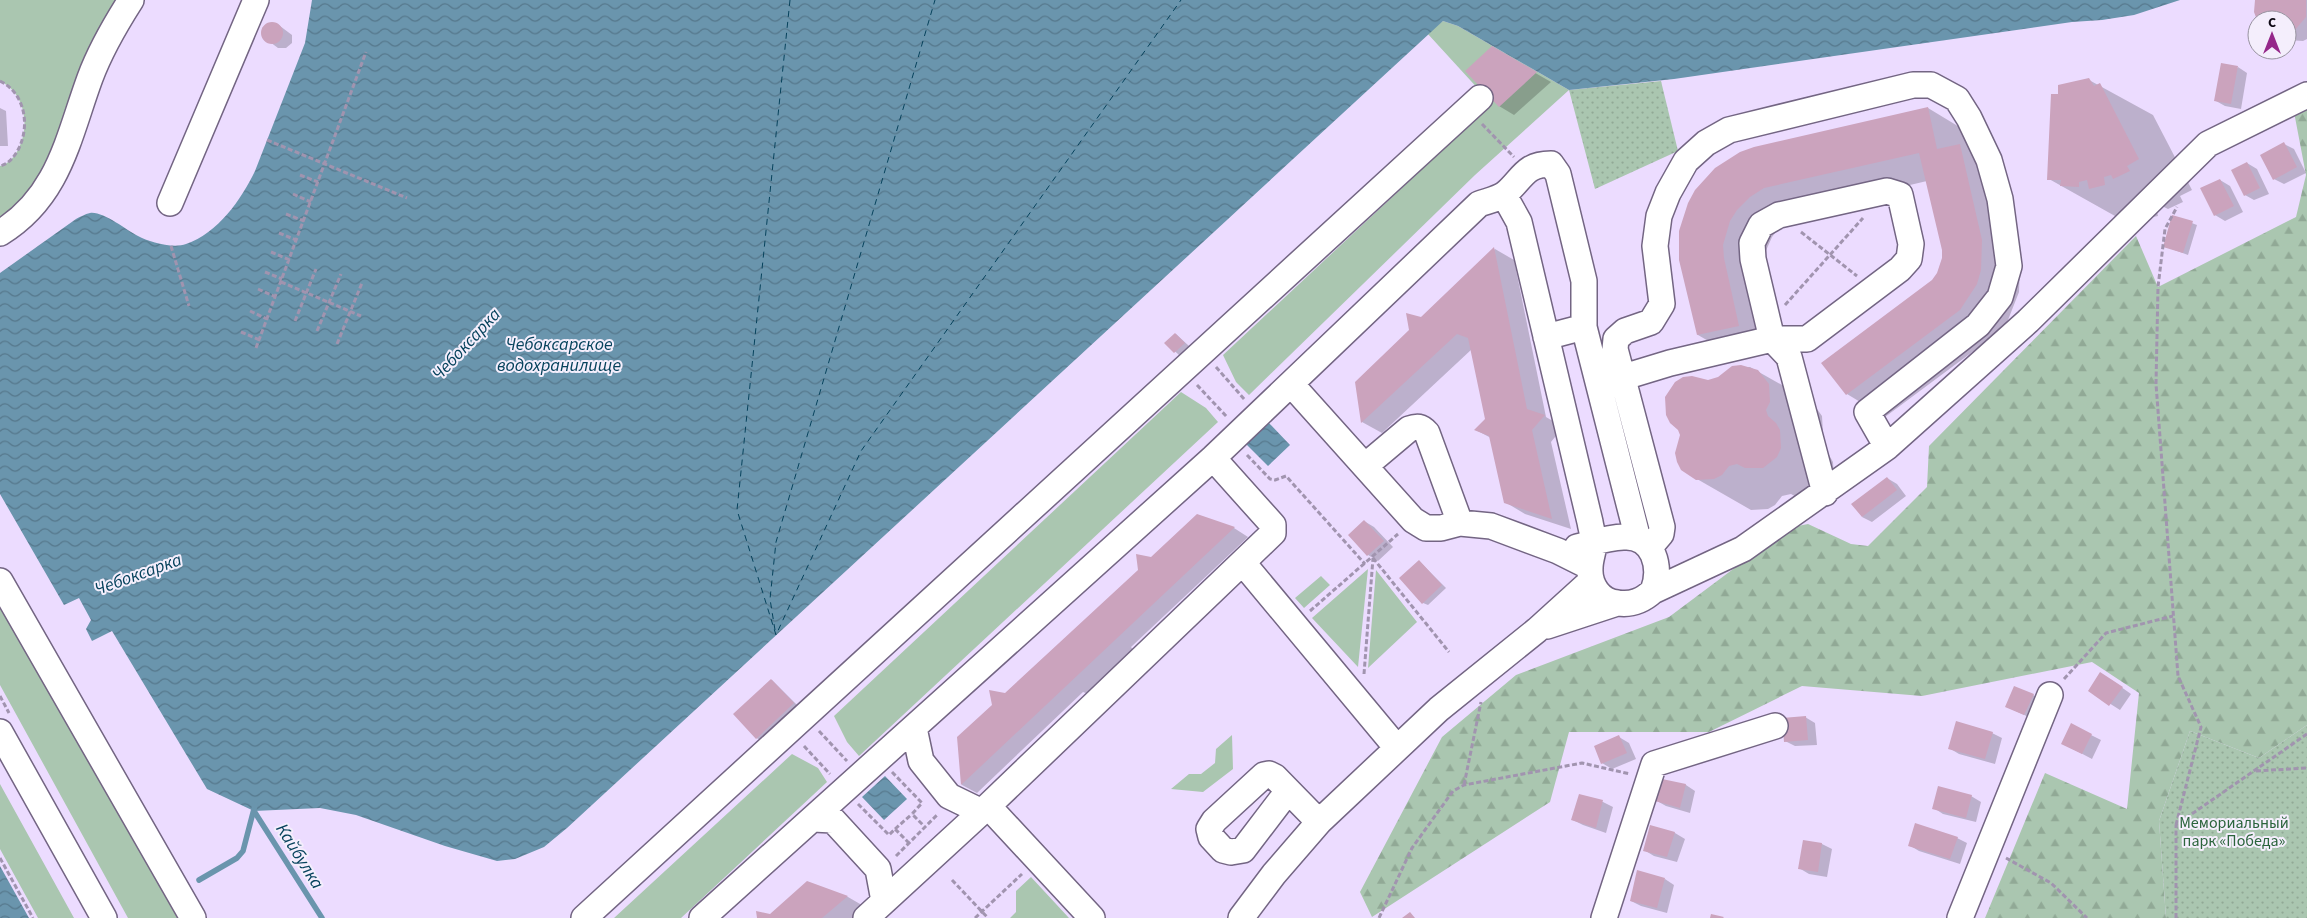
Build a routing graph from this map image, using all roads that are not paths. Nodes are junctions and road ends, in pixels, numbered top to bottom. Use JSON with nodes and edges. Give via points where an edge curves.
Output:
{"nodes":[{"id":1,"x":131,"y":0,"type":"edge"},
{"id":2,"x":256,"y":0,"type":"edge"},
{"id":3,"x":2307,"y":95,"type":"edge"},
{"id":4,"x":1474,"y":103,"type":"road end"},
{"id":5,"x":1504,"y":195,"type":"junction"},
{"id":6,"x":170,"y":203,"type":"dead end"},
{"id":7,"x":0,"y":233,"type":"edge"},
{"id":8,"x":1584,"y":327,"type":"junction"},
{"id":9,"x":1770,"y":331,"type":"junction"},
{"id":10,"x":1546,"y":337,"type":"junction"},
{"id":11,"x":1624,"y":377,"type":"junction"},
{"id":12,"x":1291,"y":384,"type":"junction"},
{"id":13,"x":1887,"y":448,"type":"junction"},
{"id":14,"x":1213,"y":458,"type":"junction"},
{"id":15,"x":1365,"y":466,"type":"junction"},
{"id":16,"x":1825,"y":493,"type":"junction"},
{"id":17,"x":1460,"y":523,"type":"junction"},
{"id":18,"x":1648,"y":548,"type":"junction"},
{"id":19,"x":1596,"y":558,"type":"junction"},
{"id":20,"x":1243,"y":563,"type":"junction"},
{"id":21,"x":1708,"y":567,"type":"junction"},
{"id":22,"x":0,"y":581,"type":"edge"},
{"id":23,"x":1653,"y":591,"type":"junction"},
{"id":24,"x":1617,"y":603,"type":"junction"},
{"id":25,"x":1537,"y":630,"type":"junction"},
{"id":26,"x":2050,"y":695,"type":"road end"},
{"id":27,"x":1775,"y":726,"type":"dead end"},
{"id":28,"x":914,"y":728,"type":"junction"},
{"id":29,"x":0,"y":732,"type":"edge"},
{"id":30,"x":1397,"y":748,"type":"junction"},
{"id":31,"x":1288,"y":791,"type":"dead end"},
{"id":32,"x":985,"y":809,"type":"junction"},
{"id":33,"x":813,"y":819,"type":"junction"},
{"id":34,"x":1318,"y":822,"type":"junction"},
{"id":35,"x":884,"y":901,"type":"junction"},
{"id":36,"x":104,"y":918,"type":"edge"},
{"id":37,"x":193,"y":918,"type":"edge"},
{"id":38,"x":584,"y":918,"type":"edge"},
{"id":39,"x":702,"y":918,"type":"edge"},
{"id":40,"x":866,"y":918,"type":"edge"},
{"id":41,"x":1092,"y":918,"type":"edge"},
{"id":42,"x":1241,"y":918,"type":"edge"},
{"id":43,"x":1604,"y":918,"type":"edge"},
{"id":44,"x":1960,"y":918,"type":"edge"}],
"edges":[{"from":1,"to":7,"type":"street","via":[[93,70],[61,164],[34,203]]},
{"from":2,"to":6,"type":"street"},
{"from":3,"to":13,"type":"street","via":[[2208,144],[2028,321]]},
{"from":4,"to":38,"type":"street"},
{"from":5,"to":8,"type":"street","via":[[1526,170],[1540,164],[1551,164],[1558,174],[1584,281]]},
{"from":5,"to":10,"type":"street","via":[[1518,222]]},
{"from":5,"to":12,"type":"street","via":[[1479,204]]},
{"from":8,"to":10,"type":"street"},
{"from":8,"to":18,"type":"street"},
{"from":9,"to":9,"type":"street","via":[[1753,259],[1752,243],[1761,225],[1779,215],[1887,190],[1900,195],[1911,244],[1909,259],[1900,269],[1807,339]]},
{"from":9,"to":11,"type":"street"},
{"from":9,"to":16,"type":"street","via":[[1789,357]]},
{"from":10,"to":19,"type":"street"},
{"from":11,"to":13,"type":"street","via":[[1615,348],[1616,339],[1625,331],[1652,322],[1662,304],[1655,246],[1660,216],[1668,193],[1686,161],[1706,143],[1729,130],[1913,85],[1931,85],[1956,99],[1989,160],[2000,199],[2008,266],[2000,297],[1978,325],[1867,412]]},
{"from":11,"to":18,"type":"street","via":[[1662,527],[1661,534]]},
{"from":12,"to":14,"type":"street"},
{"from":12,"to":15,"type":"street"},
{"from":13,"to":16,"type":"street"},
{"from":14,"to":20,"type":"street","via":[[1273,524],[1273,533]]},
{"from":14,"to":28,"type":"street"},
{"from":15,"to":17,"type":"street","via":[[1412,520],[1426,528]]},
{"from":15,"to":17,"type":"street","via":[[1409,429],[1423,428]]},
{"from":16,"to":21,"type":"street","via":[[1743,550]]},
{"from":17,"to":19,"type":"street","via":[[1491,526],[1558,551]]},
{"from":18,"to":19,"type":"street","via":[[1625,536]]},
{"from":18,"to":21,"type":"street","via":[[1666,564],[1682,568]]},
{"from":18,"to":23,"type":"street","via":[[1657,580]]},
{"from":19,"to":24,"type":"street","via":[[1598,594]]},
{"from":19,"to":25,"type":"street"},
{"from":20,"to":30,"type":"street"},
{"from":20,"to":32,"type":"street"},
{"from":21,"to":23,"type":"street"},
{"from":22,"to":37,"type":"street"},
{"from":23,"to":24,"type":"street","via":[[1643,600]]},
{"from":24,"to":25,"type":"street"},
{"from":25,"to":30,"type":"street","via":[[1438,709]]},
{"from":26,"to":44,"type":"street"},
{"from":27,"to":43,"type":"street","via":[[1654,764]]},
{"from":28,"to":32,"type":"street","via":[[921,761],[949,796]]},
{"from":28,"to":33,"type":"street","via":[[880,759],[841,786]]},
{"from":29,"to":36,"type":"street"},
{"from":30,"to":34,"type":"street"},
{"from":31,"to":34,"type":"street"},
{"from":32,"to":35,"type":"street"},
{"from":32,"to":41,"type":"street","via":[[1038,859]]},
{"from":33,"to":35,"type":"street","via":[[833,820],[878,869]]},
{"from":33,"to":39,"type":"street"},
{"from":34,"to":42,"type":"street"},
{"from":35,"to":40,"type":"street"}]}
